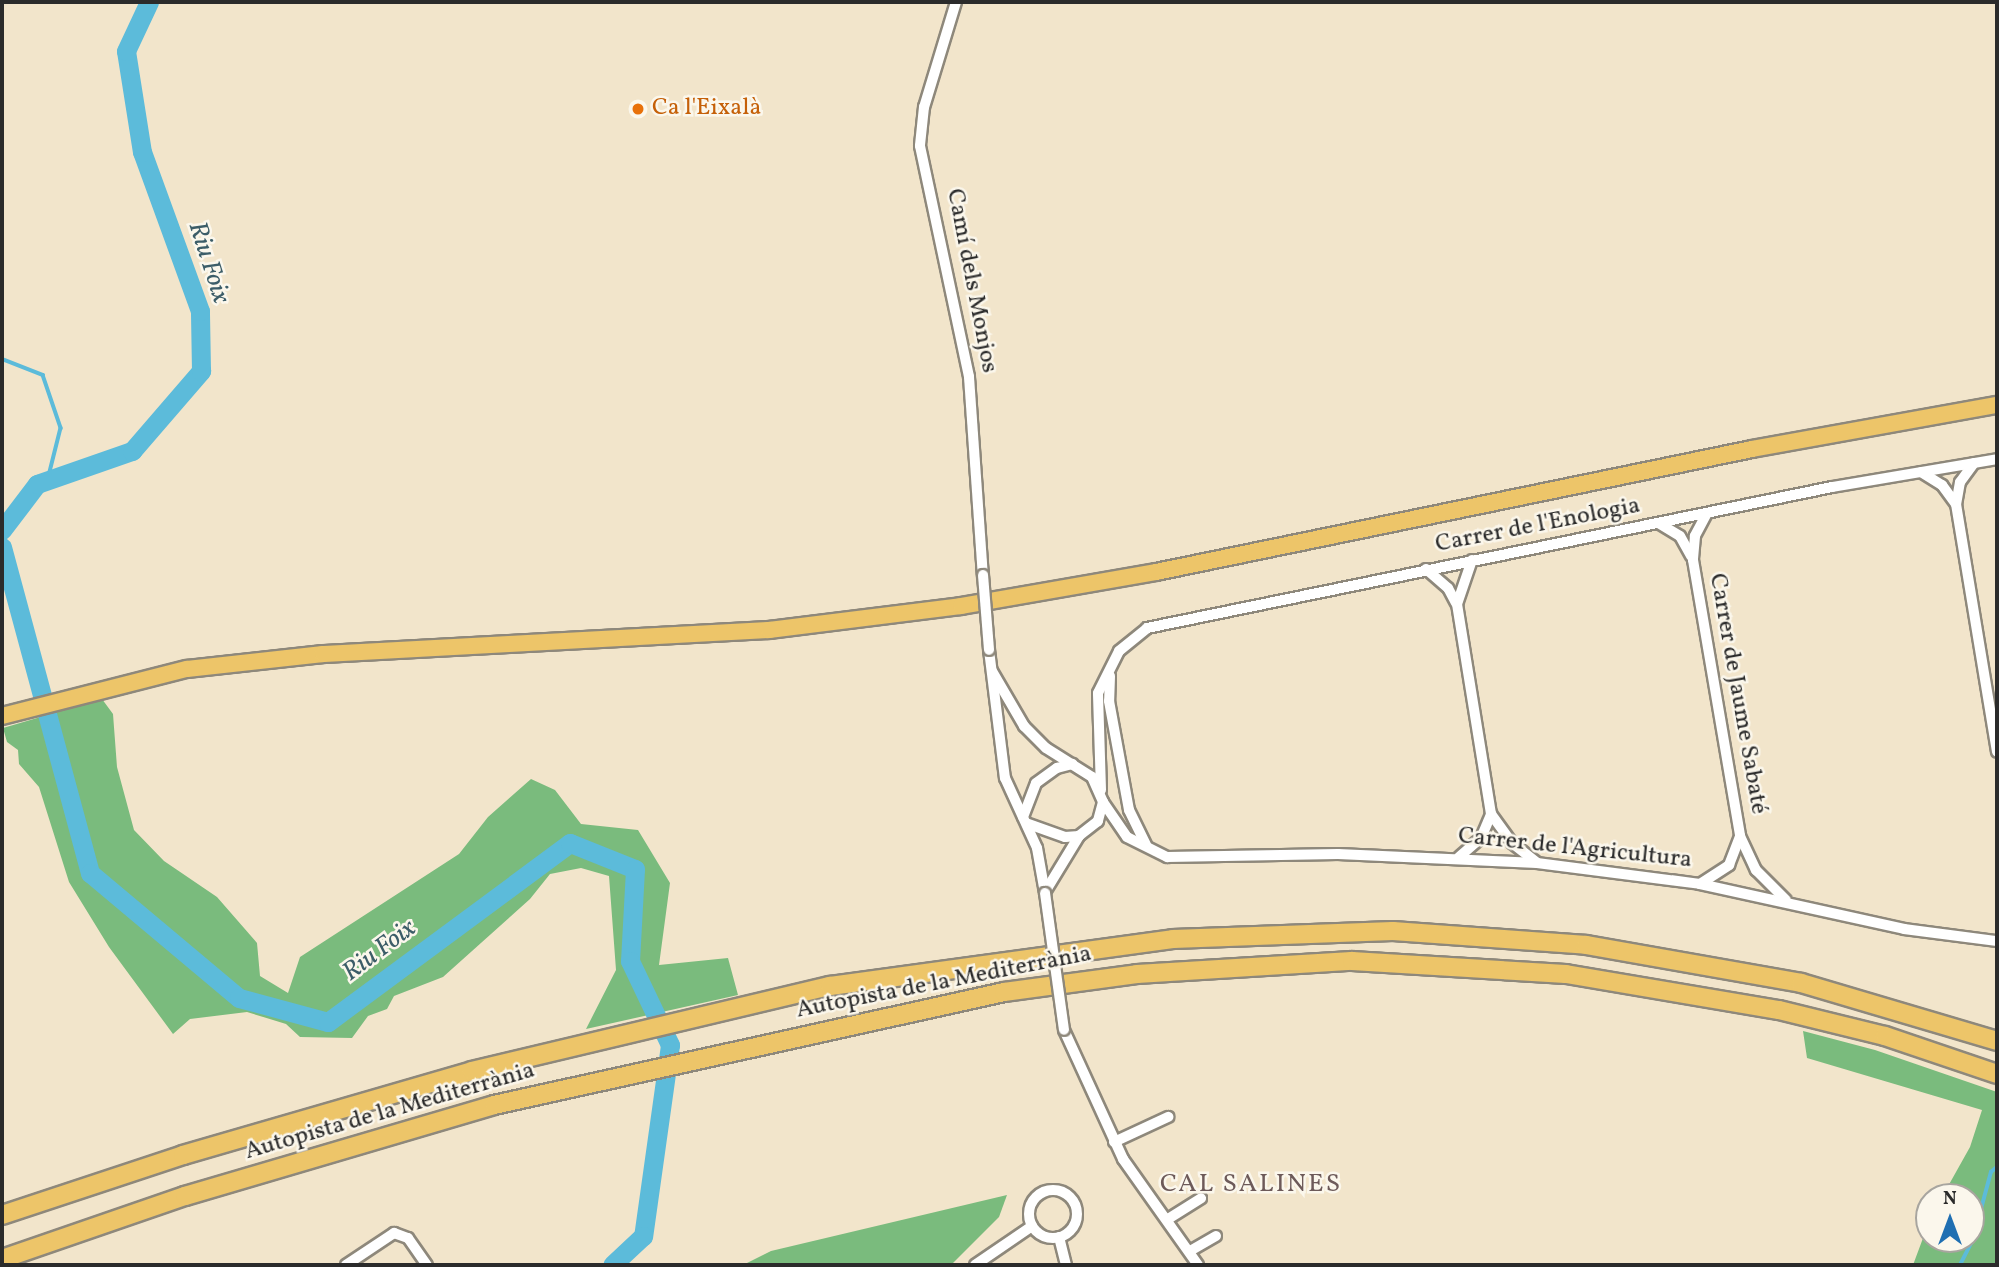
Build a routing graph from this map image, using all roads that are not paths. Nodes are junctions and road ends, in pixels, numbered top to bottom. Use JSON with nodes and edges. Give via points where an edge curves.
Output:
{"nodes":[{"id":1,"x":956,"y":2,"type":"edge"},
{"id":2,"x":1997,"y":405,"type":"edge"},
{"id":3,"x":1997,"y":459,"type":"edge"},
{"id":4,"x":1974,"y":463,"type":"junction"},
{"id":5,"x":1919,"y":471,"type":"junction"},
{"id":6,"x":1956,"y":504,"type":"junction"},
{"id":7,"x":1706,"y":515,"type":"junction"},
{"id":8,"x":1660,"y":524,"type":"junction"},
{"id":9,"x":1472,"y":560,"type":"junction"},
{"id":10,"x":1693,"y":560,"type":"junction"},
{"id":11,"x":1426,"y":569,"type":"junction"},
{"id":12,"x":1457,"y":604,"type":"junction"},
{"id":13,"x":992,"y":671,"type":"junction"},
{"id":14,"x":1110,"y":672,"type":"junction"},
{"id":15,"x":3,"y":715,"type":"edge"},
{"id":16,"x":1997,"y":752,"type":"edge"},
{"id":17,"x":1072,"y":764,"type":"junction"},
{"id":18,"x":1101,"y":790,"type":"junction"},
{"id":19,"x":1103,"y":802,"type":"junction"},
{"id":20,"x":1491,"y":814,"type":"junction"},
{"id":21,"x":1024,"y":820,"type":"junction"},
{"id":22,"x":1079,"y":836,"type":"junction"},
{"id":23,"x":1740,"y":836,"type":"junction"},
{"id":24,"x":1146,"y":845,"type":"junction"},
{"id":25,"x":1460,"y":857,"type":"junction"},
{"id":26,"x":1537,"y":863,"type":"junction"},
{"id":27,"x":1700,"y":884,"type":"junction"},
{"id":28,"x":1045,"y":893,"type":"junction"},
{"id":29,"x":1786,"y":901,"type":"junction"},
{"id":30,"x":1997,"y":933,"type":"edge"},
{"id":31,"x":1992,"y":941,"type":"edge"},
{"id":32,"x":1854,"y":997,"type":"junction"},
{"id":33,"x":1997,"y":1028,"type":"edge"},
{"id":34,"x":1997,"y":1041,"type":"edge"},
{"id":35,"x":1997,"y":1073,"type":"edge"},
{"id":36,"x":1168,"y":1117,"type":"dead end"},
{"id":37,"x":1114,"y":1142,"type":"junction"},
{"id":38,"x":1200,"y":1198,"type":"dead end"},
{"id":39,"x":2,"y":1215,"type":"edge"},
{"id":40,"x":1168,"y":1219,"type":"junction"},
{"id":41,"x":1032,"y":1226,"type":"junction"},
{"id":42,"x":1216,"y":1236,"type":"dead end"},
{"id":43,"x":1059,"y":1237,"type":"junction"},
{"id":44,"x":1191,"y":1251,"type":"junction"},
{"id":45,"x":2,"y":1259,"type":"edge"},
{"id":46,"x":346,"y":1265,"type":"edge"},
{"id":47,"x":427,"y":1265,"type":"edge"},
{"id":48,"x":975,"y":1265,"type":"edge"},
{"id":49,"x":1066,"y":1265,"type":"edge"},
{"id":50,"x":1198,"y":1265,"type":"edge"}],
"edges":[{"from":1,"to":13,"type":"street","name":"Camí dels Monjos","bridge":true,"via":[[924,107],[920,146],[970,377]]},
{"from":2,"to":15,"type":"highway","via":[[1752,449],[1156,572],[961,606],[769,630],[323,654],[187,669]]},
{"from":3,"to":4,"type":"street","name":"Carrer de l'Enologia"},
{"from":4,"to":5,"type":"street","name":"Carrer de l'Enologia"},
{"from":4,"to":6,"type":"street","via":[[1960,482]]},
{"from":5,"to":6,"type":"street","via":[[1942,485]]},
{"from":5,"to":7,"type":"street","name":"Carrer de l'Enologia"},
{"from":6,"to":16,"type":"street"},
{"from":7,"to":8,"type":"street","name":"Carrer de l'Enologia"},
{"from":7,"to":10,"type":"street","name":"Carrer de Jaume Sabaté","via":[[1695,536]]},
{"from":8,"to":9,"type":"street","name":"Carrer de l'Enologia"},
{"from":8,"to":10,"type":"street","name":"Carrer de Jaume Sabaté","via":[[1680,536]]},
{"from":9,"to":11,"type":"street","name":"Carrer de l'Enologia"},
{"from":9,"to":12,"type":"street"},
{"from":10,"to":23,"type":"street","name":"Carrer de Jaume Sabaté"},
{"from":11,"to":12,"type":"street","via":[[1448,588]]},
{"from":11,"to":14,"type":"street","name":"Carrer de l'Enologia","via":[[1147,628],[1129,639]]},
{"from":12,"to":20,"type":"street"},
{"from":13,"to":17,"type":"street","via":[[1024,726]]},
{"from":13,"to":21,"type":"street","name":"Camí dels Monjos","via":[[1005,778]]},
{"from":14,"to":18,"type":"street","name":"Carrer de l'Enologia","via":[[1098,694]]},
{"from":14,"to":24,"type":"street","via":[[1109,701],[1129,810]]},
{"from":17,"to":18,"type":"street","via":[[1092,777]]},
{"from":17,"to":21,"type":"street","via":[[1056,768],[1036,783]]},
{"from":18,"to":19,"type":"street"},
{"from":19,"to":22,"type":"street","via":[[1098,821]]},
{"from":19,"to":24,"type":"street","name":"Carrer de l'Agricultura","via":[[1127,837]]},
{"from":20,"to":25,"type":"street","via":[[1481,838]]},
{"from":20,"to":26,"type":"street","via":[[1511,843]]},
{"from":21,"to":22,"type":"street","via":[[1065,838]]},
{"from":21,"to":28,"type":"street","name":"Camí dels Monjos","via":[[1037,848]]},
{"from":22,"to":28,"type":"street"},
{"from":23,"to":27,"type":"street","name":"Carrer de Jaume Sabaté","via":[[1729,865]]},
{"from":23,"to":29,"type":"street","name":"Carrer de Jaume Sabaté","via":[[1756,870]]},
{"from":24,"to":25,"type":"street","name":"Carrer de l'Agricultura","via":[[1167,857],[1196,859],[1338,854]]},
{"from":25,"to":26,"type":"street","name":"Carrer de l'Agricultura"},
{"from":26,"to":27,"type":"street","name":"Carrer de l'Agricultura"},
{"from":27,"to":29,"type":"street","name":"Carrer de l'Agricultura"},
{"from":28,"to":37,"type":"street","name":"Camí dels Monjos","bridge":true,"via":[[1064,1030]]},
{"from":29,"to":31,"type":"street","name":"Carrer de l'Agricultura","via":[[1904,929]]},
{"from":30,"to":31,"type":"street"},
{"from":32,"to":33,"type":"highway","via":[[1961,1015]]},
{"from":32,"to":34,"type":"highway","name":"Autopista de la Mediterrània"},
{"from":32,"to":39,"type":"highway","name":"Autopista de la Mediterrània","via":[[1695,961],[1475,935],[1339,931],[1228,935],[1068,951],[830,986],[472,1071]]},
{"from":35,"to":45,"type":"highway","name":"Autopista de la Mediterrània","via":[[1832,1022],[1672,989],[1514,969],[1352,961],[1246,965],[1056,984],[480,1109],[185,1196]]},
{"from":36,"to":37,"type":"street"},
{"from":37,"to":40,"type":"street","name":"Camí dels Monjos"},
{"from":38,"to":40,"type":"street"},
{"from":40,"to":44,"type":"street","name":"Camí dels Monjos"},
{"from":41,"to":43,"type":"street","via":[[1039,1233]]},
{"from":41,"to":43,"type":"street","via":[[1029,1215],[1037,1196],[1046,1191],[1065,1194],[1077,1217]]},
{"from":41,"to":48,"type":"street"},
{"from":42,"to":44,"type":"street"},
{"from":43,"to":49,"type":"street"},
{"from":44,"to":50,"type":"street","name":"Camí dels Monjos"},
{"from":46,"to":47,"type":"street","via":[[394,1233],[408,1238]]}]}
